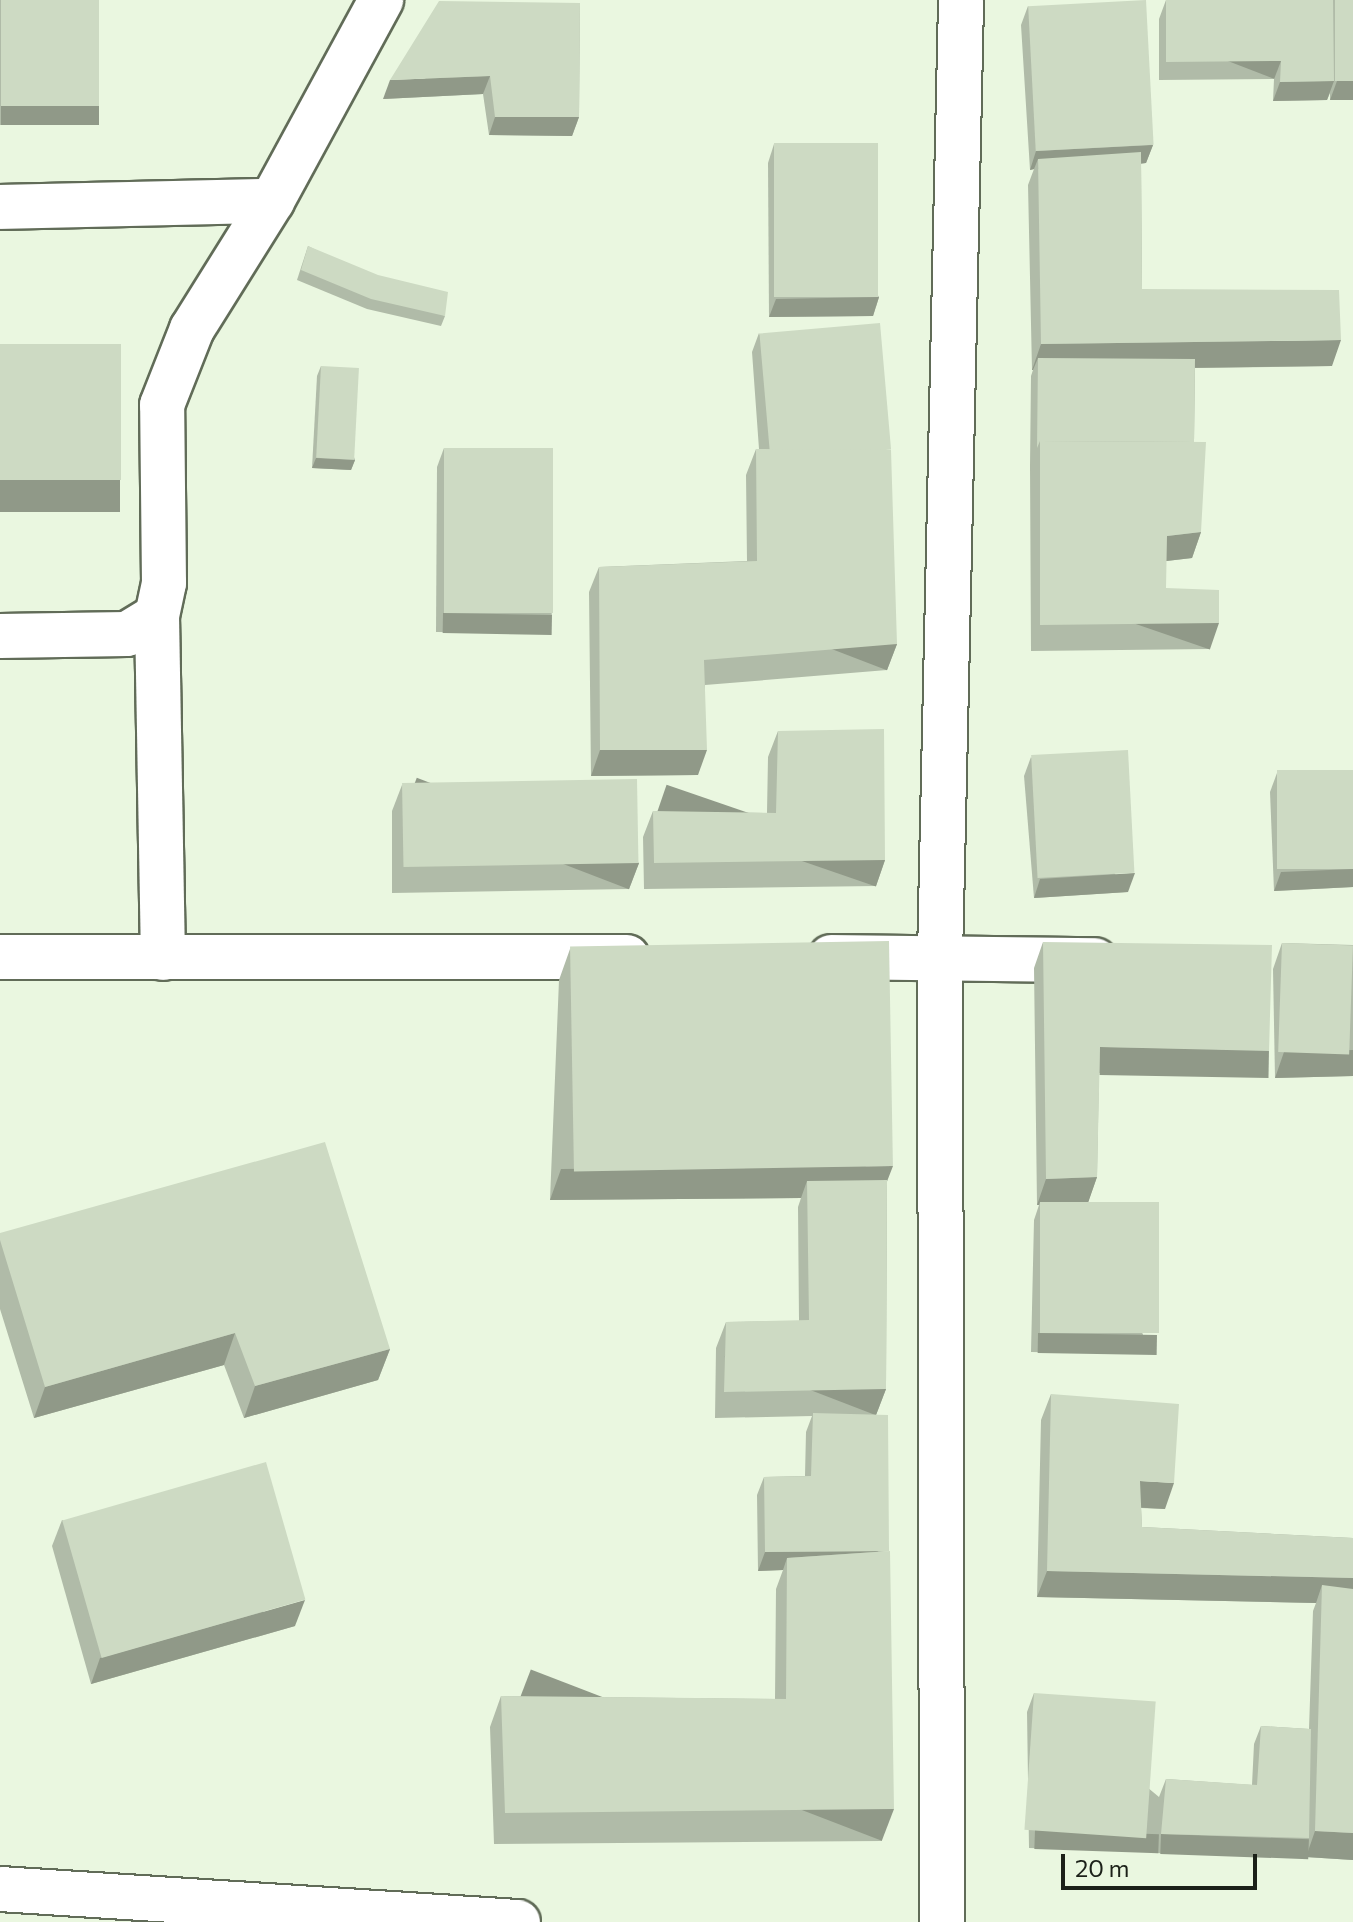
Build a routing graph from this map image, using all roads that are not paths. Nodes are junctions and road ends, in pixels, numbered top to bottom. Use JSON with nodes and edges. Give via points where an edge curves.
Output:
{"nodes":[{"id":1,"x":381,"y":0,"type":"edge"},
{"id":2,"x":961,"y":0,"type":"edge"},
{"id":3,"x":272,"y":201,"type":"junction"},
{"id":4,"x":0,"y":207,"type":"edge"},
{"id":5,"x":157,"y":616,"type":"junction"},
{"id":6,"x":0,"y":636,"type":"edge"},
{"id":7,"x":0,"y":957,"type":"edge"},
{"id":8,"x":671,"y":957,"type":"edge"},
{"id":9,"x":798,"y":957,"type":"edge"},
{"id":10,"x":940,"y":957,"type":"junction"},
{"id":11,"x":163,"y":958,"type":"junction"},
{"id":12,"x":1131,"y":960,"type":"edge"},
{"id":13,"x":0,"y":1889,"type":"edge"},
{"id":14,"x":518,"y":1922,"type":"edge"},
{"id":15,"x":942,"y":1922,"type":"edge"}],
"edges":[{"from":1,"to":3,"type":"street"},
{"from":2,"to":10,"type":"street"},
{"from":3,"to":4,"type":"street"},
{"from":3,"to":5,"type":"street","via":[[192,329],[162,405],[164,583]]},
{"from":5,"to":6,"type":"street","via":[[127,634]]},
{"from":5,"to":11,"type":"street"},
{"from":7,"to":11,"type":"street"},
{"from":8,"to":11,"type":"street"},
{"from":9,"to":10,"type":"street"},
{"from":10,"to":12,"type":"street"},
{"from":10,"to":15,"type":"street"},
{"from":13,"to":14,"type":"street"}]}
